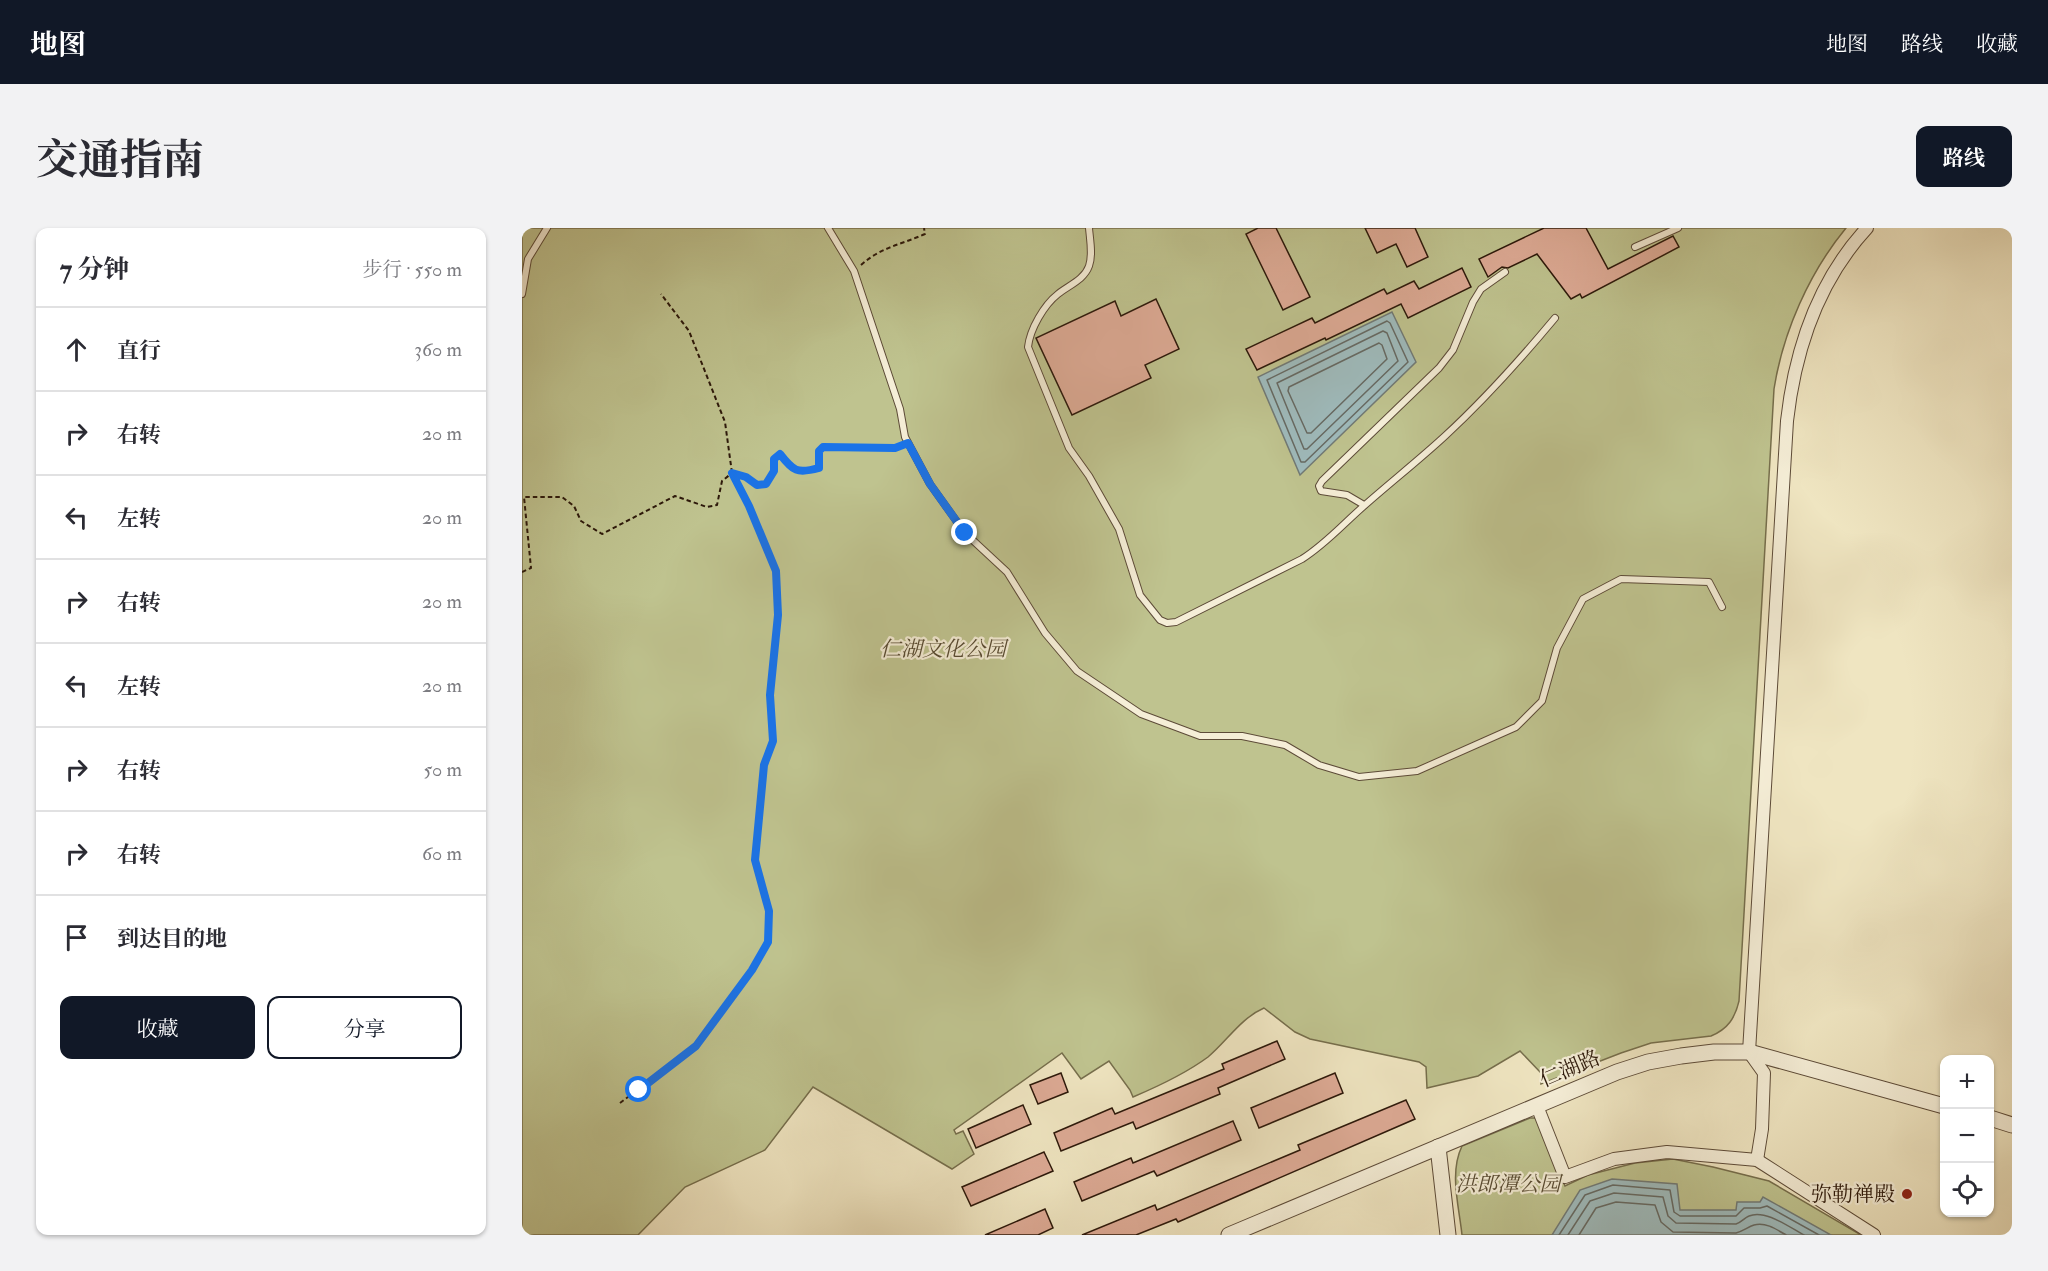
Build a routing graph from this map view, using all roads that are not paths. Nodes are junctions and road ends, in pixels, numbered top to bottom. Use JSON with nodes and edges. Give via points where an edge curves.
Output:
{"nodes":[{"id":1,"x":548,"y":228,"type":"edge"},
{"id":2,"x":828,"y":228,"type":"edge"},
{"id":3,"x":1089,"y":228,"type":"edge"},
{"id":4,"x":1678,"y":228,"type":"edge"},
{"id":5,"x":1867,"y":228,"type":"edge"},
{"id":6,"x":1635,"y":247,"type":"dead end"},
{"id":7,"x":1504,"y":272,"type":"dead end"},
{"id":8,"x":522,"y":294,"type":"edge"},
{"id":9,"x":1555,"y":318,"type":"dead end"},
{"id":10,"x":1364,"y":505,"type":"junction"},
{"id":11,"x":1722,"y":607,"type":"dead end"},
{"id":12,"x":1749,"y":1052,"type":"junction"},
{"id":13,"x":1940,"y":1105,"type":"edge"},
{"id":14,"x":1537,"y":1106,"type":"junction"},
{"id":15,"x":1994,"y":1120,"type":"edge"},
{"id":16,"x":2012,"y":1125,"type":"edge"},
{"id":17,"x":1438,"y":1147,"type":"junction"},
{"id":18,"x":1757,"y":1160,"type":"junction"},
{"id":19,"x":1229,"y":1235,"type":"edge"},
{"id":20,"x":1448,"y":1235,"type":"edge"},
{"id":21,"x":1875,"y":1235,"type":"edge"}],
"edges":[{"from":1,"to":8,"type":"lane","via":[[528,260]]},
{"from":2,"to":11,"type":"lane","via":[[854,271],[908,443],[930,484],[965,533],[1007,572],[1045,633],[1077,671],[1141,714],[1200,736],[1242,736],[1285,745],[1319,765],[1359,777],[1417,771],[1516,727],[1542,700],[1557,648],[1583,599],[1620,579],[1708,582]]},
{"from":3,"to":10,"type":"lane","via":[[1090,265],[1083,277],[1049,302],[1028,347],[1063,436],[1119,529],[1140,595],[1160,620],[1176,622],[1302,559]]},
{"from":4,"to":6,"type":"lane"},
{"from":5,"to":12,"type":"street","via":[[1825,288],[1798,352],[1791,386]]},
{"from":7,"to":10,"type":"lane","via":[[1481,289],[1453,351],[1439,368],[1319,486],[1321,491],[1347,495]]},
{"from":9,"to":10,"type":"lane","via":[[1467,416]]},
{"from":12,"to":13,"type":"street","name":"仁湖路"},
{"from":12,"to":14,"type":"street","name":"仁湖路","via":[[1698,1053],[1648,1062]]},
{"from":12,"to":18,"type":"street","via":[[1764,1073]]},
{"from":14,"to":17,"type":"street","name":"仁湖路"},
{"from":14,"to":18,"type":"street","via":[[1565,1176],[1614,1159],[1667,1152]]},
{"from":15,"to":16,"type":"street"},
{"from":17,"to":19,"type":"street","name":"仁湖路"},
{"from":17,"to":20,"type":"street"},
{"from":18,"to":21,"type":"street"}]}
